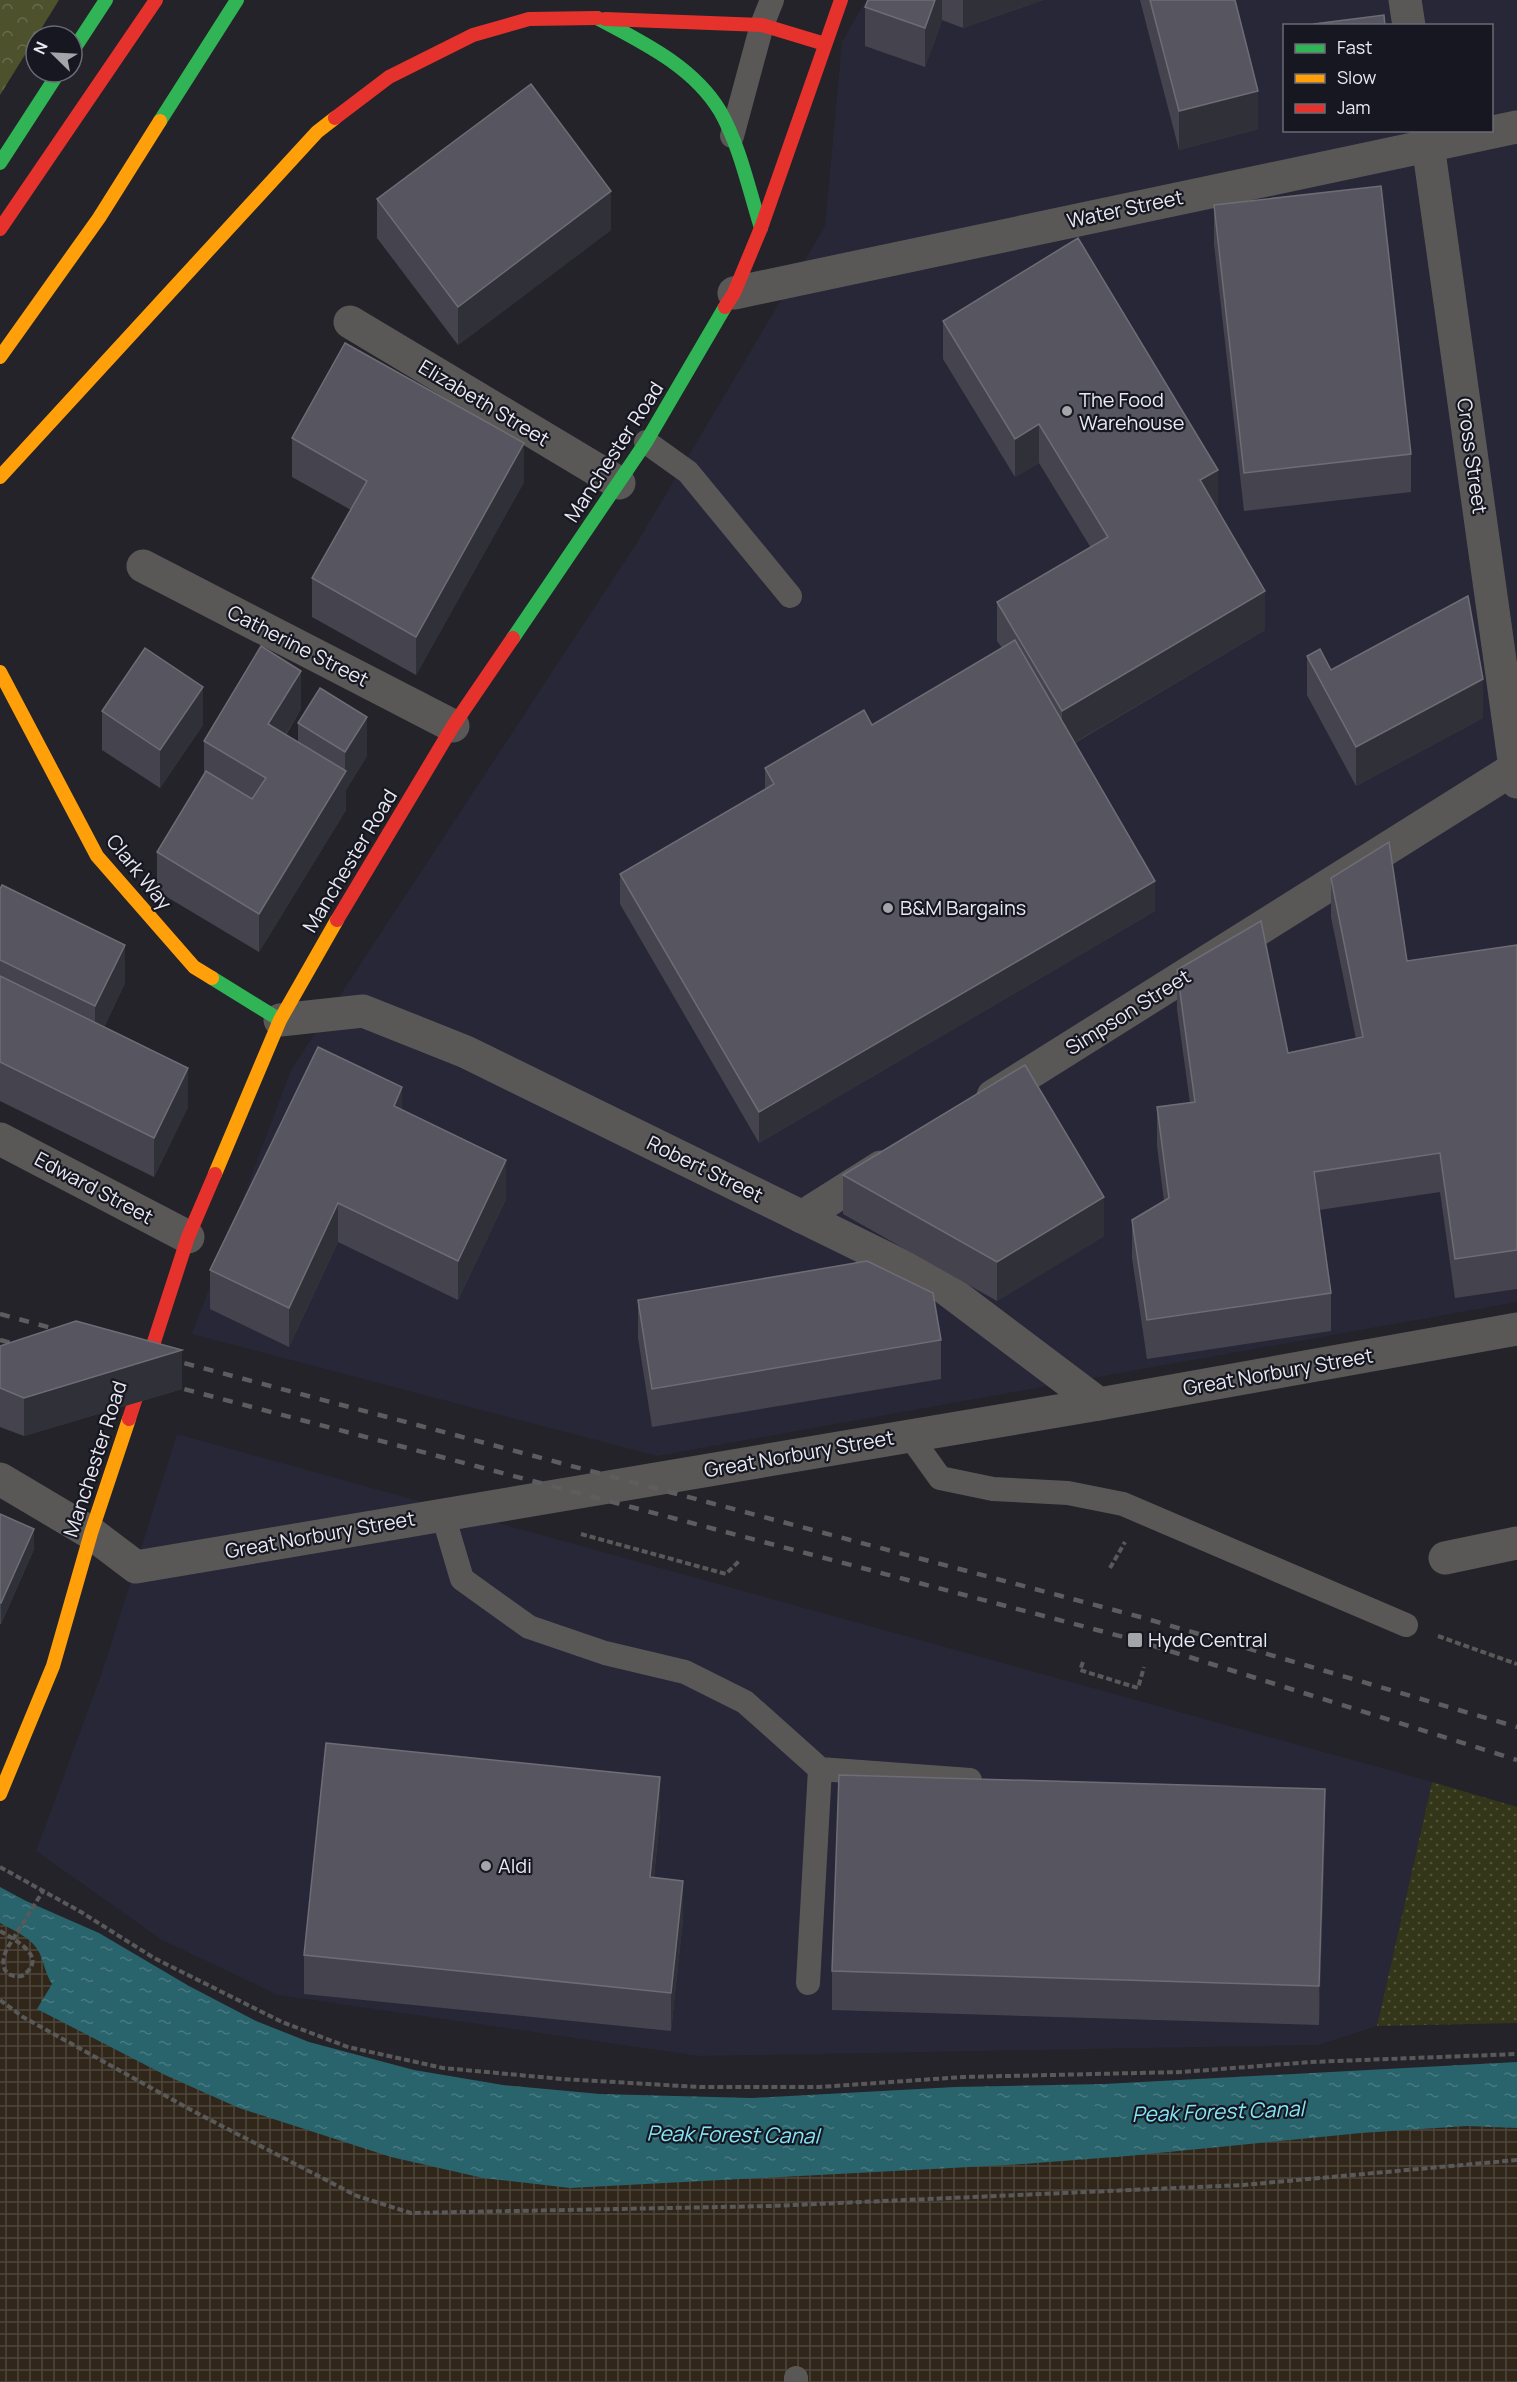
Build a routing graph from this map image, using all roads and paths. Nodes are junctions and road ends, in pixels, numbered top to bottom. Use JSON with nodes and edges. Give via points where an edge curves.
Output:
{"nodes":[{"id":1,"x":106,"y":0,"type":"edge"},
{"id":2,"x":156,"y":0,"type":"edge"},
{"id":3,"x":237,"y":0,"type":"edge"},
{"id":4,"x":772,"y":0,"type":"edge"},
{"id":5,"x":841,"y":0,"type":"edge"},
{"id":6,"x":1405,"y":0,"type":"edge"},
{"id":7,"x":597,"y":18,"type":"junction"},
{"id":8,"x":1409,"y":24,"type":"edge"},
{"id":9,"x":762,"y":25,"type":"junction"},
{"id":10,"x":84,"y":34,"type":"edge"},
{"id":11,"x":825,"y":44,"type":"junction"},
{"id":12,"x":51,"y":84,"type":"edge"},
{"id":13,"x":1517,"y":127,"type":"edge"},
{"id":14,"x":1493,"y":130,"type":"edge"},
{"id":15,"x":1472,"y":132,"type":"edge"},
{"id":16,"x":732,"y":136,"type":"junction"},
{"id":17,"x":1428,"y":137,"type":"edge"},
{"id":18,"x":0,"y":163,"type":"edge"},
{"id":19,"x":760,"y":228,"type":"junction"},
{"id":20,"x":0,"y":229,"type":"edge"},
{"id":21,"x":734,"y":292,"type":"junction"},
{"id":22,"x":350,"y":322,"type":"dead end"},
{"id":23,"x":0,"y":357,"type":"edge"},
{"id":24,"x":646,"y":442,"type":"junction"},
{"id":25,"x":0,"y":477,"type":"edge"},
{"id":26,"x":619,"y":483,"type":"junction"},
{"id":27,"x":143,"y":566,"type":"dead end"},
{"id":28,"x":790,"y":596,"type":"dead end"},
{"id":29,"x":0,"y":672,"type":"edge"},
{"id":30,"x":453,"y":726,"type":"junction"},
{"id":31,"x":1516,"y":775,"type":"edge"},
{"id":32,"x":280,"y":1020,"type":"junction"},
{"id":33,"x":972,"y":1109,"type":"edge"},
{"id":34,"x":0,"y":1139,"type":"edge"},
{"id":35,"x":902,"y":1154,"type":"edge"},
{"id":36,"x":802,"y":1217,"type":"junction"},
{"id":37,"x":188,"y":1237,"type":"junction"},
{"id":38,"x":1517,"y":1329,"type":"edge"},
{"id":39,"x":1099,"y":1404,"type":"junction"},
{"id":40,"x":910,"y":1436,"type":"junction"},
{"id":41,"x":0,"y":1479,"type":"edge"},
{"id":42,"x":540,"y":1498,"type":"junction"},
{"id":43,"x":443,"y":1515,"type":"junction"},
{"id":44,"x":91,"y":1533,"type":"junction"},
{"id":45,"x":1517,"y":1543,"type":"edge"},
{"id":46,"x":1445,"y":1558,"type":"dead end"},
{"id":47,"x":740,"y":1560,"type":"dead end"},
{"id":48,"x":1406,"y":1624,"type":"joint"},
{"id":49,"x":1083,"y":1662,"type":"dead end"},
{"id":50,"x":1517,"y":1664,"type":"edge"},
{"id":51,"x":1144,"y":1667,"type":"dead end"},
{"id":52,"x":820,"y":1769,"type":"junction"},
{"id":53,"x":995,"y":1782,"type":"edge"},
{"id":54,"x":0,"y":1794,"type":"edge"},
{"id":55,"x":0,"y":1867,"type":"edge"},
{"id":56,"x":43,"y":1891,"type":"junction"},
{"id":57,"x":0,"y":1931,"type":"edge"},
{"id":58,"x":808,"y":1983,"type":"dead end"},
{"id":59,"x":0,"y":2000,"type":"edge"},
{"id":60,"x":1517,"y":2054,"type":"edge"},
{"id":61,"x":1517,"y":2160,"type":"edge"}],
"edges":[{"from":1,"to":10,"type":"main road"},
{"from":2,"to":20,"type":"main road"},
{"from":3,"to":23,"type":"main road","via":[[99,218]]},
{"from":4,"to":9,"type":"lane"},
{"from":5,"to":11,"type":"main road","name":"Manchester Road"},
{"from":6,"to":8,"type":"street"},
{"from":7,"to":9,"type":"main road"},
{"from":7,"to":16,"type":"main road","via":[[654,49],[694,79],[719,110]]},
{"from":7,"to":25,"type":"main road","via":[[529,19],[473,35],[389,77],[317,132]]},
{"from":9,"to":11,"type":"main road"},
{"from":9,"to":16,"type":"lane"},
{"from":11,"to":19,"type":"main road","name":"Manchester Road"},
{"from":12,"to":18,"type":"main road"},
{"from":13,"to":14,"type":"street","name":"Water Street"},
{"from":15,"to":17,"type":"street","name":"Water Street"},
{"from":16,"to":19,"type":"main road"},
{"from":17,"to":21,"type":"street","name":"Water Street"},
{"from":17,"to":31,"type":"street","name":"Cross Street"},
{"from":19,"to":21,"type":"main road","name":"Manchester Road"},
{"from":21,"to":24,"type":"main road","name":"Manchester Road"},
{"from":22,"to":26,"type":"street","name":"Elizabeth Street"},
{"from":24,"to":26,"type":"main road","name":"Manchester Road"},
{"from":24,"to":28,"type":"lane","via":[[688,472]]},
{"from":26,"to":30,"type":"main road","name":"Manchester Road"},
{"from":27,"to":30,"type":"street","name":"Catherine Street"},
{"from":29,"to":32,"type":"main road","name":"Clark Way","via":[[97,856],[194,967]]},
{"from":30,"to":32,"type":"main road","name":"Manchester Road"},
{"from":31,"to":33,"type":"street","name":"Simpson Street"},
{"from":32,"to":36,"type":"street","name":"Robert Street","via":[[363,1011],[466,1052]]},
{"from":32,"to":37,"type":"main road","name":"Manchester Road"},
{"from":34,"to":37,"type":"street","name":"Edward Street"},
{"from":35,"to":36,"type":"street"},
{"from":36,"to":39,"type":"street","name":"Robert Street","via":[[941,1285]]},
{"from":37,"to":44,"type":"main road","name":"Manchester Road"},
{"from":38,"to":39,"type":"street","name":"Great Norbury Street"},
{"from":39,"to":40,"type":"street","name":"Great Norbury Street"},
{"from":40,"to":42,"type":"street","name":"Great Norbury Street"},
{"from":40,"to":48,"type":"lane","via":[[940,1478],[993,1489],[1068,1493],[1123,1504]]},
{"from":41,"to":44,"type":"street","name":"Great Norbury Street"},
{"from":42,"to":43,"type":"street","name":"Great Norbury Street"},
{"from":42,"to":47,"type":"path","via":[[560,1529],[726,1574]]},
{"from":43,"to":44,"type":"street","name":"Great Norbury Street","via":[[136,1567]]},
{"from":43,"to":52,"type":"lane","via":[[462,1579],[529,1627],[605,1653],[685,1672],[745,1702]]},
{"from":44,"to":54,"type":"main road","name":"Manchester Road","via":[[53,1666]]},
{"from":45,"to":46,"type":"street"},
{"from":48,"to":50,"type":"path"},
{"from":49,"to":51,"type":"path","via":[[1080,1670],[1138,1688]]},
{"from":52,"to":53,"type":"lane"},
{"from":52,"to":58,"type":"lane"},
{"from":55,"to":56,"type":"path"},
{"from":56,"to":57,"type":"path","via":[[8,1947],[1,1954],[4,1970],[9,1975],[22,1976],[30,1968],[31,1954],[24,1946]]},
{"from":56,"to":60,"type":"path","via":[[154,1958],[282,2022],[348,2047],[443,2068],[700,2087],[819,2087],[963,2077],[1182,2072],[1311,2061]]},
{"from":59,"to":61,"type":"path","via":[[23,2017],[193,2111],[346,2191],[411,2213],[771,2205],[1231,2185]]}]}
